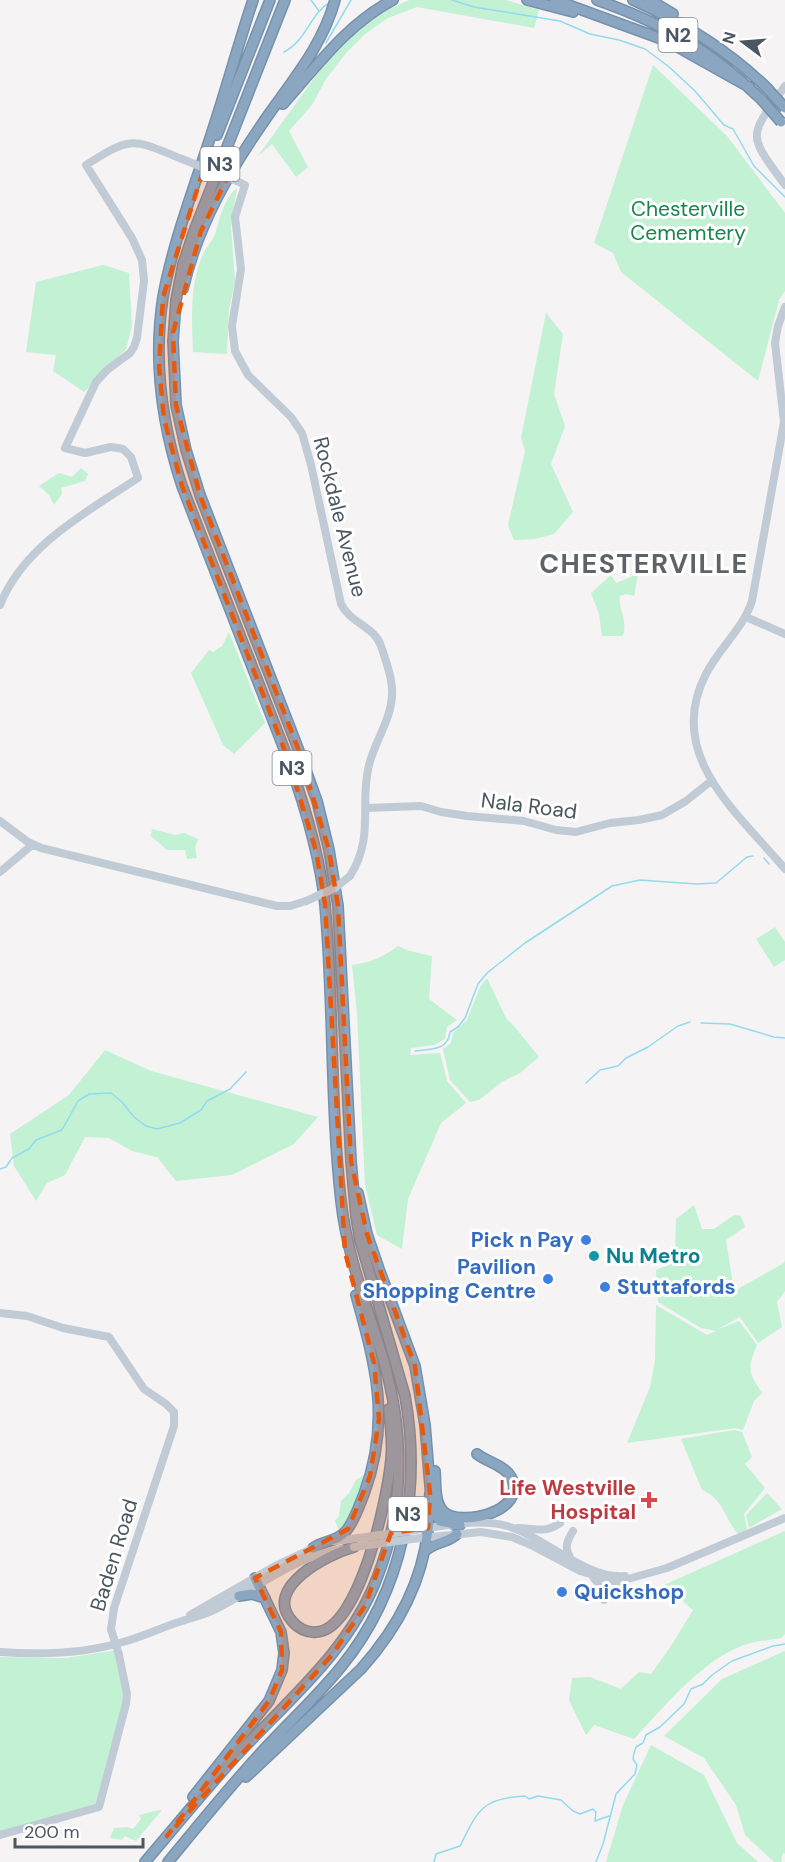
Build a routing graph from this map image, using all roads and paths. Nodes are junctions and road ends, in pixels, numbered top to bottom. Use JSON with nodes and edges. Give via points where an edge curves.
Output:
{"nodes":[{"id":1,"x":251,"y":0,"type":"edge"},
{"id":2,"x":270,"y":0,"type":"edge"},
{"id":3,"x":285,"y":0,"type":"edge"},
{"id":4,"x":393,"y":0,"type":"edge"},
{"id":5,"x":527,"y":0,"type":"edge"},
{"id":6,"x":555,"y":0,"type":"edge"},
{"id":7,"x":597,"y":0,"type":"edge"},
{"id":8,"x":633,"y":0,"type":"edge"},
{"id":9,"x":651,"y":0,"type":"edge"},
{"id":10,"x":335,"y":2,"type":"edge"},
{"id":11,"x":605,"y":19,"type":"junction"},
{"id":12,"x":715,"y":46,"type":"junction"},
{"id":13,"x":785,"y":86,"type":"edge"},
{"id":14,"x":748,"y":87,"type":"junction"},
{"id":15,"x":785,"y":108,"type":"edge"},
{"id":16,"x":783,"y":125,"type":"edge"},
{"id":17,"x":257,"y":133,"type":"junction"},
{"id":18,"x":785,"y":185,"type":"edge"},
{"id":19,"x":184,"y":219,"type":"junction"},
{"id":20,"x":785,"y":307,"type":"edge"},
{"id":21,"x":173,"y":333,"type":"junction"},
{"id":22,"x":0,"y":605,"type":"edge"},
{"id":23,"x":746,"y":617,"type":"junction"},
{"id":24,"x":785,"y":634,"type":"edge"},
{"id":25,"x":711,"y":781,"type":"junction"},
{"id":26,"x":366,"y":808,"type":"junction"},
{"id":27,"x":0,"y":821,"type":"edge"},
{"id":28,"x":32,"y":845,"type":"junction"},
{"id":29,"x":785,"y":869,"type":"edge"},
{"id":30,"x":0,"y":872,"type":"edge"},
{"id":31,"x":351,"y":1161,"type":"junction"},
{"id":32,"x":345,"y":1230,"type":"junction"},
{"id":33,"x":0,"y":1313,"type":"edge"},
{"id":34,"x":373,"y":1329,"type":"junction"},
{"id":35,"x":415,"y":1366,"type":"junction"},
{"id":36,"x":477,"y":1454,"type":"dead end"},
{"id":37,"x":430,"y":1493,"type":"junction"},
{"id":38,"x":785,"y":1518,"type":"edge"},
{"id":39,"x":560,"y":1523,"type":"dead end"},
{"id":40,"x":513,"y":1528,"type":"junction"},
{"id":41,"x":458,"y":1529,"type":"junction"},
{"id":42,"x":573,"y":1531,"type":"dead end"},
{"id":43,"x":428,"y":1533,"type":"junction"},
{"id":44,"x":357,"y":1542,"type":"junction"},
{"id":45,"x":313,"y":1548,"type":"junction"},
{"id":46,"x":424,"y":1552,"type":"junction"},
{"id":47,"x":570,"y":1558,"type":"junction"},
{"id":48,"x":644,"y":1575,"type":"junction"},
{"id":49,"x":592,"y":1576,"type":"junction"},
{"id":50,"x":256,"y":1581,"type":"junction"},
{"id":51,"x":239,"y":1596,"type":"junction"},
{"id":52,"x":265,"y":1598,"type":"junction"},
{"id":53,"x":604,"y":1600,"type":"dead end"},
{"id":54,"x":178,"y":1622,"type":"junction"},
{"id":55,"x":0,"y":1652,"type":"edge"},
{"id":56,"x":193,"y":1832,"type":"junction"},
{"id":57,"x":0,"y":1835,"type":"edge"},
{"id":58,"x":167,"y":1836,"type":"junction"},
{"id":59,"x":146,"y":1862,"type":"edge"},
{"id":60,"x":168,"y":1862,"type":"edge"}],
"edges":[{"from":1,"to":19,"type":"highway"},
{"from":2,"to":19,"type":"highway","number":"N3"},
{"from":3,"to":21,"type":"highway","number":"N3","via":[[194,231],[178,284]]},
{"from":4,"to":17,"type":"highway","via":[[343,35]]},
{"from":5,"to":11,"type":"highway"},
{"from":6,"to":11,"type":"highway"},
{"from":7,"to":14,"type":"highway","number":"N2","via":[[676,34],[729,69]]},
{"from":8,"to":12,"type":"highway","number":"N2"},
{"from":9,"to":12,"type":"highway","via":[[699,30]]},
{"from":10,"to":17,"type":"highway","via":[[309,59]]},
{"from":11,"to":14,"type":"highway","via":[[668,41]]},
{"from":12,"to":15,"type":"highway","number":"N2","bridge":true,"via":[[751,72]]},
{"from":13,"to":18,"type":"street","via":[[761,119],[756,133],[761,153]]},
{"from":14,"to":16,"type":"highway","number":"N2","bridge":true},
{"from":17,"to":21,"type":"highway","via":[[233,168],[205,223]]},
{"from":19,"to":32,"type":"highway","number":"N3","via":[[160,320],[164,419],[182,486],[288,759],[316,851],[325,904]]},
{"from":20,"to":23,"type":"street","via":[[775,344],[784,422]]},
{"from":21,"to":31,"type":"highway","number":"N3","via":[[176,405],[188,458],[299,751],[329,850],[338,906]]},
{"from":22,"to":26,"type":"street","name":"Rockdale Avenue","bridge":true,"via":[[11,582],[55,534],[138,478],[131,457],[123,449],[111,447],[85,453],[65,448],[96,382],[130,353],[137,338],[144,272],[132,238],[86,165],[128,143],[148,146],[245,184],[235,217],[241,269],[232,326],[235,351],[248,375],[302,433],[341,604],[347,615],[376,636],[393,690],[392,704],[368,770]]},
{"from":23,"to":24,"type":"street"},
{"from":23,"to":25,"type":"street","via":[[710,666],[695,706],[694,740]]},
{"from":25,"to":26,"type":"street","name":"Nala Road","via":[[662,815],[576,832],[421,807]]},
{"from":25,"to":29,"type":"street"},
{"from":26,"to":28,"type":"street","name":"Rockdale Avenue","bridge":true,"via":[[363,852],[350,876],[335,888],[290,906]]},
{"from":27,"to":28,"type":"street","name":"Rockdale Avenue"},
{"from":28,"to":30,"type":"street"},
{"from":31,"to":35,"type":"highway","via":[[368,1234]]},
{"from":31,"to":56,"type":"highway","number":"N3","via":[[360,1240],[399,1370],[410,1422],[412,1476],[408,1520],[385,1594],[352,1653]]},
{"from":32,"to":34,"type":"highway","number":"N3"},
{"from":32,"to":45,"type":"highway","via":[[348,1266],[376,1377],[379,1431],[370,1476],[348,1530]]},
{"from":33,"to":57,"type":"street","name":"Baden Road","bridge":true,"via":[[109,1337],[140,1385],[171,1408],[175,1417],[114,1608],[111,1629],[127,1701],[99,1807]]},
{"from":34,"to":44,"type":"highway","via":[[391,1437],[390,1468],[381,1513],[362,1577],[342,1617],[324,1631],[298,1627],[285,1609],[290,1585]]},
{"from":34,"to":58,"type":"highway","number":"N3","via":[[393,1398],[399,1464],[393,1523],[378,1577],[359,1616],[332,1655]]},
{"from":35,"to":36,"type":"highway","via":[[426,1397],[438,1502],[451,1517],[491,1514],[504,1507],[512,1495],[509,1475]]},
{"from":35,"to":37,"type":"highway","via":[[425,1425]]},
{"from":37,"to":41,"type":"highway","via":[[437,1518]]},
{"from":37,"to":43,"type":"highway"},
{"from":38,"to":48,"type":"street"},
{"from":39,"to":40,"type":"street","via":[[542,1531]]},
{"from":40,"to":41,"type":"street","via":[[491,1522]]},
{"from":40,"to":47,"type":"street"},
{"from":41,"to":43,"type":"street"},
{"from":41,"to":46,"type":"highway","via":[[449,1540],[435,1543]]},
{"from":41,"to":49,"type":"street","via":[[512,1537]]},
{"from":42,"to":47,"type":"street","via":[[566,1546]]},
{"from":43,"to":44,"type":"street","bridge":true},
{"from":43,"to":46,"type":"highway"},
{"from":44,"to":45,"type":"street","via":[[337,1541]]},
{"from":44,"to":50,"type":"street"},
{"from":45,"to":50,"type":"street"},
{"from":46,"to":56,"type":"highway","via":[[403,1610],[376,1653]]},
{"from":47,"to":48,"type":"street","via":[[610,1575]]},
{"from":48,"to":49,"type":"street","via":[[617,1582]]},
{"from":49,"to":53,"type":"street"},
{"from":50,"to":51,"type":"street"},
{"from":50,"to":52,"type":"highway"},
{"from":50,"to":54,"type":"street"},
{"from":51,"to":52,"type":"highway"},
{"from":51,"to":54,"type":"street","via":[[213,1611]]},
{"from":52,"to":58,"type":"highway","via":[[281,1632],[284,1653],[275,1690]]},
{"from":54,"to":55,"type":"street","via":[[124,1642],[86,1650]]},
{"from":56,"to":60,"type":"highway","number":"N3"},
{"from":58,"to":59,"type":"highway","number":"N3"}]}
